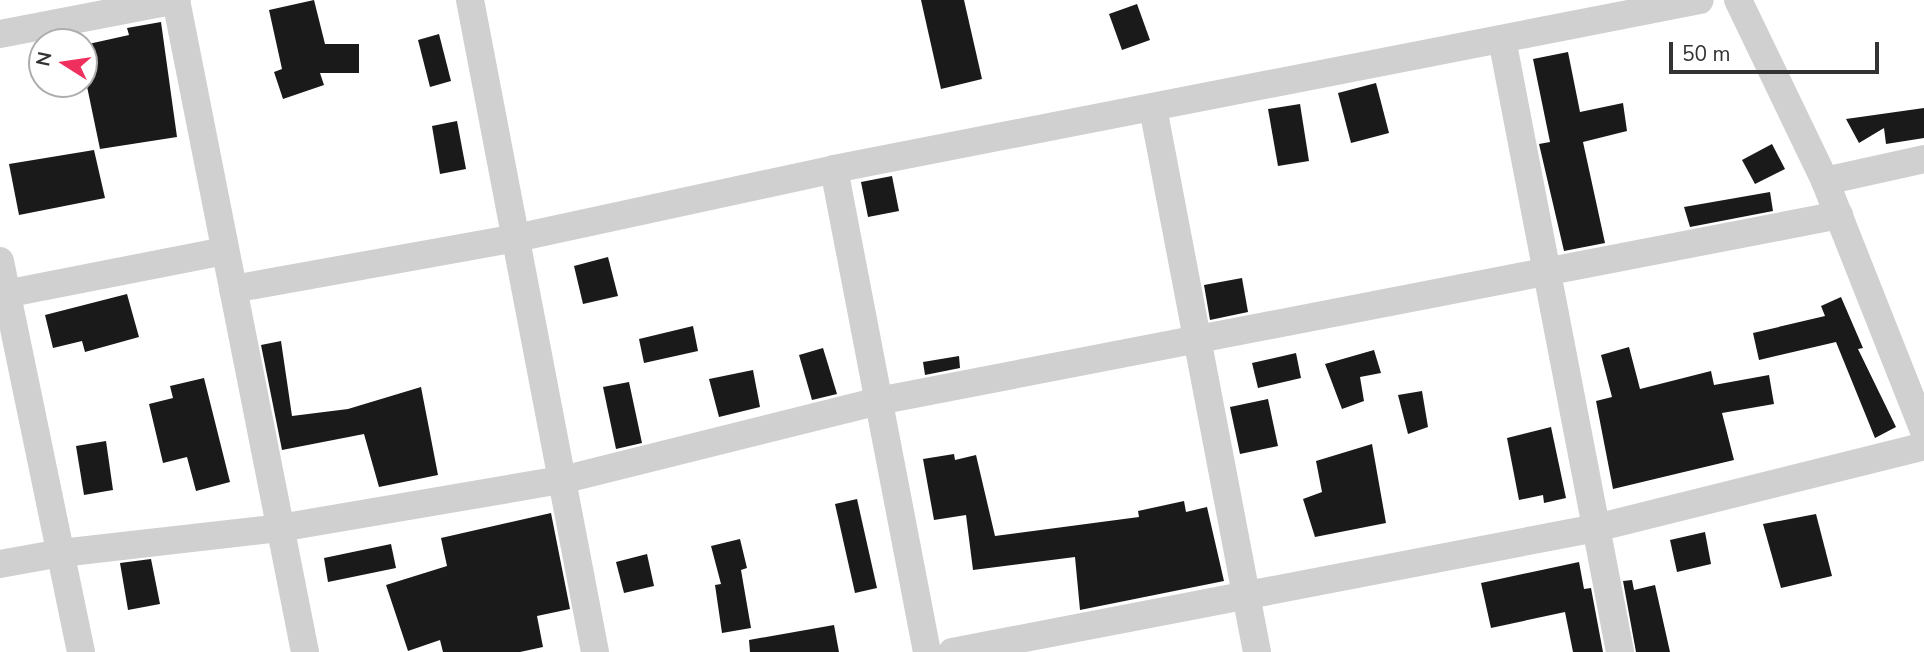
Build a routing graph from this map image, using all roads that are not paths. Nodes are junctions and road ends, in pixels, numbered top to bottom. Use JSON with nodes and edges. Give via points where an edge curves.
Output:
{"nodes":[{"id":1,"x":176,"y":0,"type":"edge"},
{"id":2,"x":470,"y":0,"type":"edge"},
{"id":3,"x":1700,"y":0,"type":"edge"},
{"id":4,"x":1738,"y":0,"type":"edge"},
{"id":5,"x":0,"y":34,"type":"edge"},
{"id":6,"x":1502,"y":39,"type":"junction"},
{"id":7,"x":1153,"y":108,"type":"junction"},
{"id":8,"x":1924,"y":159,"type":"edge"},
{"id":9,"x":834,"y":169,"type":"junction"},
{"id":10,"x":1825,"y":181,"type":"junction"},
{"id":11,"x":1839,"y":215,"type":"junction"},
{"id":12,"x":516,"y":238,"type":"junction"},
{"id":13,"x":225,"y":251,"type":"junction"},
{"id":14,"x":0,"y":261,"type":"edge"},
{"id":15,"x":1547,"y":272,"type":"junction"},
{"id":16,"x":233,"y":289,"type":"junction"},
{"id":17,"x":3,"y":294,"type":"edge"},
{"id":18,"x":1198,"y":341,"type":"junction"},
{"id":19,"x":878,"y":401,"type":"junction"},
{"id":20,"x":1924,"y":432,"type":"edge"},
{"id":21,"x":1924,"y":446,"type":"edge"},
{"id":22,"x":562,"y":480,"type":"junction"},
{"id":23,"x":280,"y":528,"type":"junction"},
{"id":24,"x":1596,"y":528,"type":"junction"},
{"id":25,"x":61,"y":553,"type":"junction"},
{"id":26,"x":0,"y":564,"type":"edge"},
{"id":27,"x":1247,"y":596,"type":"junction"},
{"id":28,"x":81,"y":652,"type":"edge"},
{"id":29,"x":305,"y":652,"type":"edge"},
{"id":30,"x":595,"y":652,"type":"edge"},
{"id":31,"x":926,"y":652,"type":"edge"},
{"id":32,"x":952,"y":652,"type":"edge"},
{"id":33,"x":1257,"y":652,"type":"edge"},
{"id":34,"x":1620,"y":652,"type":"edge"}],
"edges":[{"from":1,"to":5,"type":"street"},
{"from":1,"to":13,"type":"street"},
{"from":2,"to":12,"type":"street"},
{"from":3,"to":6,"type":"street"},
{"from":4,"to":10,"type":"street"},
{"from":6,"to":7,"type":"street"},
{"from":6,"to":15,"type":"street"},
{"from":7,"to":9,"type":"street"},
{"from":7,"to":18,"type":"street"},
{"from":8,"to":10,"type":"street"},
{"from":9,"to":12,"type":"street"},
{"from":9,"to":19,"type":"street"},
{"from":10,"to":11,"type":"street"},
{"from":11,"to":15,"type":"street"},
{"from":11,"to":20,"type":"street"},
{"from":12,"to":16,"type":"street"},
{"from":12,"to":22,"type":"street"},
{"from":13,"to":16,"type":"street"},
{"from":13,"to":17,"type":"street"},
{"from":14,"to":17,"type":"street"},
{"from":15,"to":18,"type":"street"},
{"from":15,"to":24,"type":"street"},
{"from":16,"to":23,"type":"street"},
{"from":17,"to":25,"type":"street"},
{"from":18,"to":19,"type":"street"},
{"from":18,"to":27,"type":"street"},
{"from":19,"to":22,"type":"street"},
{"from":19,"to":31,"type":"street"},
{"from":21,"to":24,"type":"street"},
{"from":22,"to":23,"type":"street"},
{"from":22,"to":30,"type":"street"},
{"from":23,"to":25,"type":"street"},
{"from":23,"to":29,"type":"street"},
{"from":24,"to":27,"type":"street"},
{"from":24,"to":34,"type":"street"},
{"from":25,"to":26,"type":"street"},
{"from":25,"to":28,"type":"street"},
{"from":27,"to":32,"type":"street"},
{"from":27,"to":33,"type":"street"}]}
